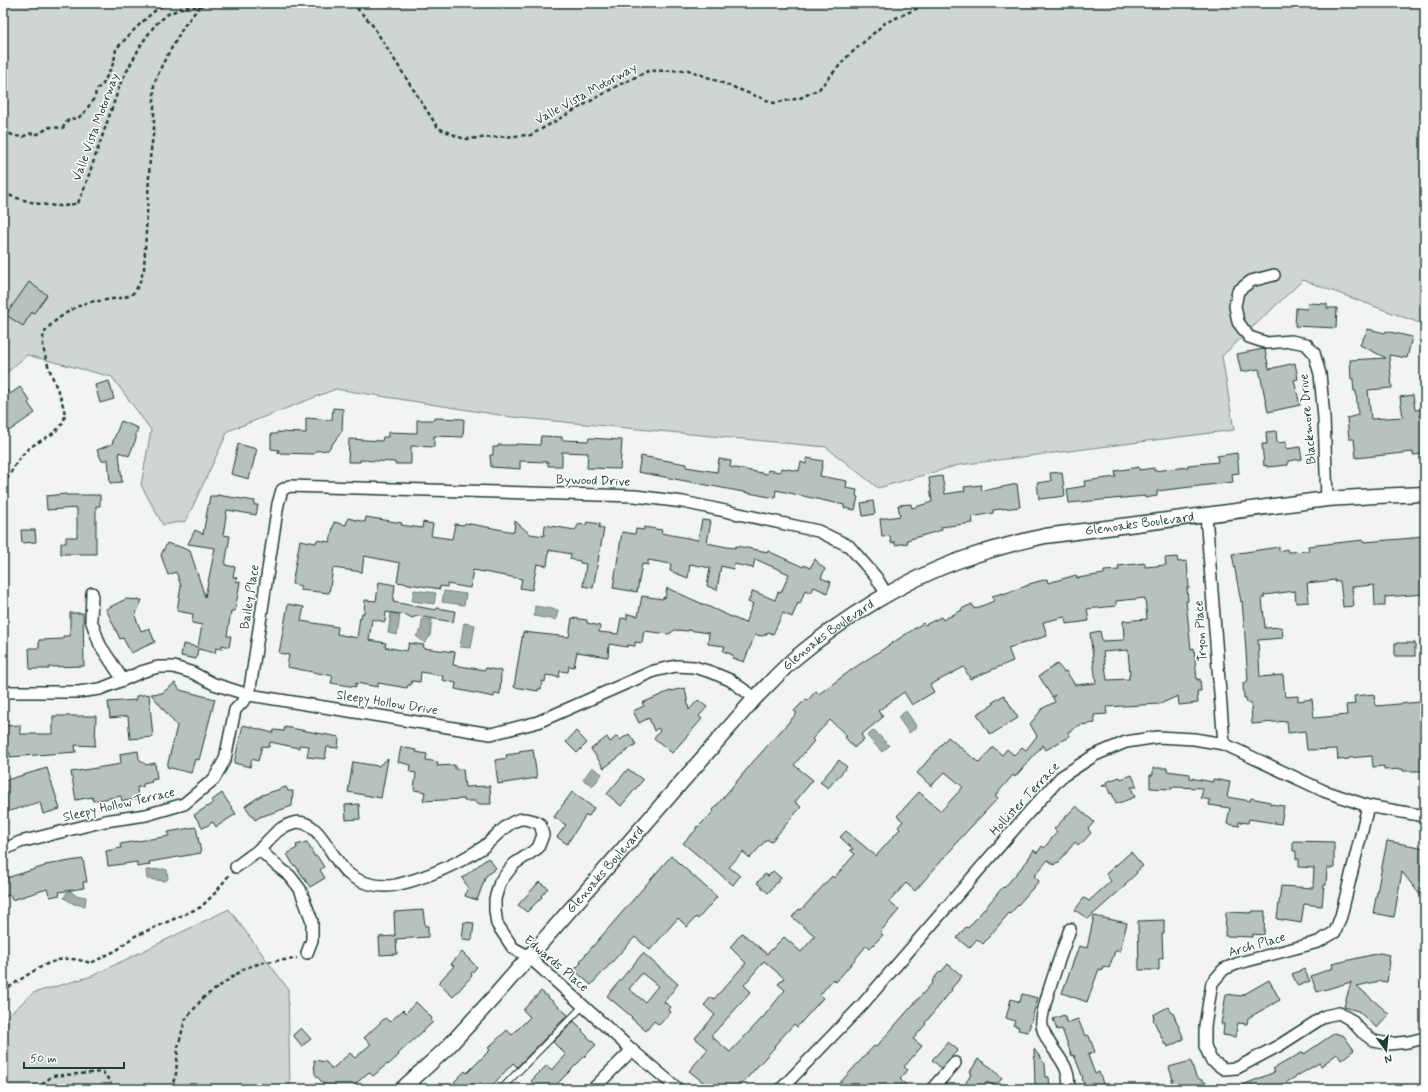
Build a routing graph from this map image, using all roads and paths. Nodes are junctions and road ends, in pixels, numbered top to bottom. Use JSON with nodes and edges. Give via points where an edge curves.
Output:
{"nodes":[{"id":1,"x":166,"y":3,"type":"edge"},
{"id":2,"x":211,"y":3,"type":"edge"},
{"id":3,"x":352,"y":3,"type":"edge"},
{"id":4,"x":929,"y":3,"type":"edge"},
{"id":5,"x":199,"y":4,"type":"edge"},
{"id":6,"x":3,"y":131,"type":"edge"},
{"id":7,"x":3,"y":193,"type":"edge"},
{"id":8,"x":1274,"y":275,"type":"dead end"},
{"id":9,"x":3,"y":486,"type":"edge"},
{"id":10,"x":1425,"y":494,"type":"edge"},
{"id":11,"x":1327,"y":499,"type":"junction"},
{"id":12,"x":278,"y":504,"type":"joint"},
{"id":13,"x":1206,"y":515,"type":"junction"},
{"id":14,"x":92,"y":593,"type":"dead end"},
{"id":15,"x":887,"y":595,"type":"junction"},
{"id":16,"x":124,"y":680,"type":"junction"},
{"id":17,"x":3,"y":692,"type":"edge"},
{"id":18,"x":249,"y":695,"type":"junction"},
{"id":19,"x":755,"y":698,"type":"junction"},
{"id":20,"x":1224,"y":744,"type":"junction"},
{"id":21,"x":1368,"y":806,"type":"junction"},
{"id":22,"x":1425,"y":816,"type":"edge"},
{"id":23,"x":259,"y":849,"type":"junction"},
{"id":24,"x":3,"y":850,"type":"edge"},
{"id":25,"x":236,"y":867,"type":"joint"},
{"id":26,"x":1070,"y":929,"type":"dead end"},
{"id":27,"x":307,"y":953,"type":"joint"},
{"id":28,"x":528,"y":956,"type":"junction"},
{"id":29,"x":3,"y":991,"type":"edge"},
{"id":30,"x":583,"y":1006,"type":"junction"},
{"id":31,"x":1425,"y":1038,"type":"edge"},
{"id":32,"x":632,"y":1050,"type":"junction"},
{"id":33,"x":955,"y":1063,"type":"dead end"},
{"id":34,"x":111,"y":1083,"type":"dead end"},
{"id":35,"x":37,"y":1089,"type":"edge"},
{"id":36,"x":171,"y":1089,"type":"edge"},
{"id":37,"x":402,"y":1089,"type":"edge"},
{"id":38,"x":501,"y":1089,"type":"edge"},
{"id":39,"x":593,"y":1089,"type":"edge"},
{"id":40,"x":678,"y":1089,"type":"edge"},
{"id":41,"x":781,"y":1089,"type":"edge"},
{"id":42,"x":932,"y":1089,"type":"edge"},
{"id":43,"x":1068,"y":1089,"type":"edge"}],
"edges":[{"from":1,"to":6,"type":"path","via":[[152,13],[116,49],[114,62],[103,84],[96,90],[95,97],[77,119],[69,120],[63,128],[50,127],[38,134],[32,133],[23,137]]},
{"from":2,"to":5,"type":"path","name":"Valle Vista Motorway"},
{"from":3,"to":4,"type":"path","name":"Valle Vista Motorway","via":[[371,23],[438,128],[464,139],[531,135],[648,71],[689,70],[774,103],[800,98],[819,89],[847,57],[885,23]]},
{"from":5,"to":7,"type":"path","name":"Valle Vista Motorway","via":[[168,14],[155,25],[142,43],[121,82],[78,203],[63,206],[43,204]]},
{"from":5,"to":9,"type":"path","via":[[162,65],[154,84],[154,128],[144,269],[140,283],[131,294],[118,299],[82,304],[54,322],[44,333],[43,345],[47,364],[65,418],[60,428],[25,452]]},
{"from":8,"to":11,"type":"street","name":"Blackmore Drive","via":[[1251,281],[1238,291],[1235,306],[1238,322],[1249,337],[1267,343],[1291,341],[1306,344],[1314,353],[1320,374],[1324,418]]},
{"from":10,"to":11,"type":"street","name":"Glenoaks Boulevard"},
{"from":11,"to":13,"type":"street","name":"Glenoaks Boulevard"},
{"from":12,"to":15,"type":"street","name":"Bywood Drive","via":[[282,490],[296,485],[635,496],[683,502],[818,530],[849,546],[876,577]]},
{"from":12,"to":18,"type":"street","name":"Bailey Place"},
{"from":13,"to":15,"type":"street","name":"Glenoaks Boulevard","via":[[1045,536],[1001,546],[931,572]]},
{"from":13,"to":20,"type":"street","name":"Tryon Place"},
{"from":14,"to":16,"type":"street","via":[[91,620],[100,645]]},
{"from":15,"to":19,"type":"street","name":"Glenoaks Boulevard","via":[[841,624],[794,660]]},
{"from":16,"to":17,"type":"street","name":"Sleepy Hollow Drive","via":[[100,689],[78,692]]},
{"from":16,"to":18,"type":"street","name":"Sleepy Hollow Drive","via":[[158,667],[174,667]]},
{"from":18,"to":19,"type":"street","name":"Sleepy Hollow Drive","via":[[491,734],[538,722],[654,671],[676,666],[694,667],[711,672],[730,680]]},
{"from":18,"to":24,"type":"street","name":"Sleepy Hollow Terrace","via":[[235,710],[225,759],[214,779],[184,804],[146,815],[105,821],[20,842]]},
{"from":19,"to":28,"type":"street","name":"Glenoaks Boulevard"},
{"from":20,"to":21,"type":"street","name":"Hollister Terrace","via":[[1324,791]]},
{"from":20,"to":41,"type":"street","name":"Hollister Terrace","via":[[1194,738],[1158,737],[1126,742],[1095,755],[1061,777],[862,1005]]},
{"from":21,"to":22,"type":"street","name":"Hollister Terrace"},
{"from":21,"to":31,"type":"street","name":"Arch Place","via":[[1335,932],[1318,942],[1224,969],[1212,983],[1205,1026],[1205,1046],[1211,1060],[1224,1069],[1236,1068],[1280,1045],[1325,1016],[1339,1014],[1352,1020],[1374,1041],[1389,1044]]},
{"from":23,"to":25,"type":"street","name":"Edwards Place"},
{"from":23,"to":27,"type":"street","via":[[290,876],[300,889],[312,921],[312,940]]},
{"from":23,"to":28,"type":"street","name":"Edwards Place","via":[[277,830],[293,823],[308,824],[320,835],[349,875],[378,886],[394,885],[413,880],[460,860],[482,847],[515,821],[530,819],[540,824],[543,835],[538,848],[514,864],[500,882],[495,899],[496,924],[513,948]]},
{"from":25,"to":29,"type":"path","via":[[201,907],[133,937],[117,950],[91,963],[66,959],[51,962]]},
{"from":26,"to":43,"type":"street","via":[[1044,1008],[1042,1024],[1046,1039],[1067,1068]]},
{"from":27,"to":36,"type":"path","via":[[294,959],[264,962],[245,968],[203,998],[185,1020]]},
{"from":28,"to":30,"type":"street","name":"Edwards Place"},
{"from":28,"to":37,"type":"street","name":"Glenoaks Boulevard","via":[[448,1047]]},
{"from":30,"to":32,"type":"street","name":"Edwards Place"},
{"from":30,"to":38,"type":"lane"},
{"from":32,"to":39,"type":"street"},
{"from":32,"to":40,"type":"street","name":"Edwards Place"},
{"from":33,"to":42,"type":"street"},
{"from":34,"to":35,"type":"path","via":[[103,1072],[52,1076]]}]}
